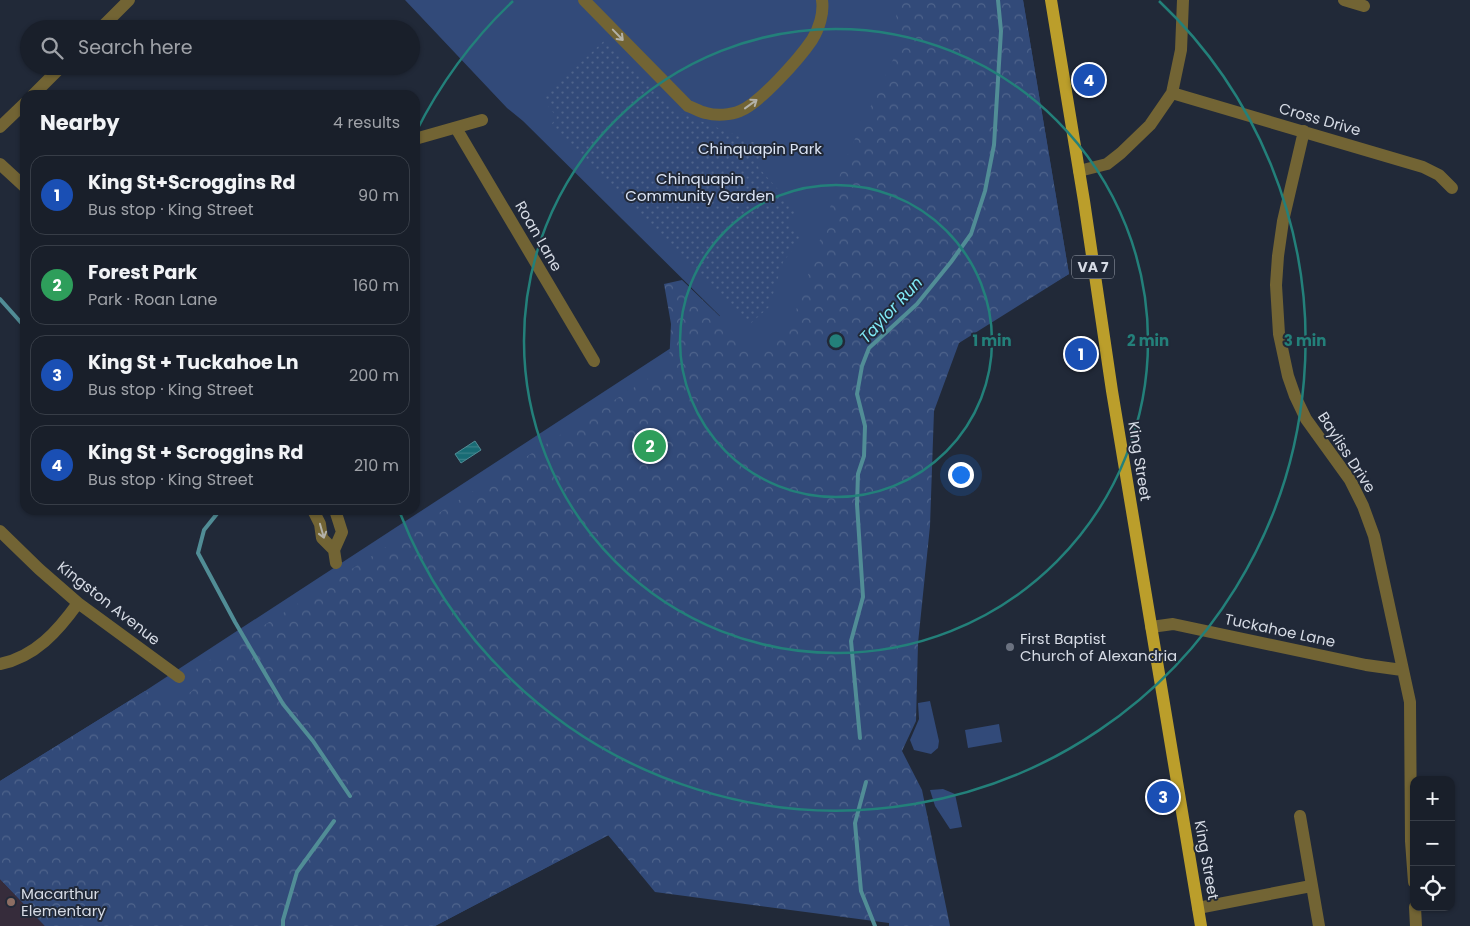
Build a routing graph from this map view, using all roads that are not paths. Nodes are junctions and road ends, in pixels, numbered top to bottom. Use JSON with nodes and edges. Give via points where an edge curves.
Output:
{"nodes":[{"id":1,"x":129,"y":0,"type":"edge"},
{"id":2,"x":584,"y":0,"type":"edge"},
{"id":3,"x":822,"y":0,"type":"edge"},
{"id":4,"x":1051,"y":0,"type":"edge"},
{"id":5,"x":1183,"y":0,"type":"edge"},
{"id":6,"x":1344,"y":0,"type":"edge"},
{"id":7,"x":1364,"y":6,"type":"dead end"},
{"id":8,"x":109,"y":20,"type":"edge"},
{"id":9,"x":53,"y":75,"type":"edge"},
{"id":10,"x":38,"y":90,"type":"edge"},
{"id":11,"x":1172,"y":93,"type":"junction"},
{"id":12,"x":20,"y":108,"type":"edge"},
{"id":13,"x":482,"y":120,"type":"dead end"},
{"id":14,"x":0,"y":127,"type":"edge"},
{"id":15,"x":456,"y":128,"type":"junction"},
{"id":16,"x":1304,"y":131,"type":"junction"},
{"id":17,"x":420,"y":138,"type":"edge"},
{"id":18,"x":0,"y":164,"type":"edge"},
{"id":19,"x":1078,"y":171,"type":"junction"},
{"id":20,"x":20,"y":182,"type":"edge"},
{"id":21,"x":1452,"y":188,"type":"dead end"},
{"id":22,"x":594,"y":361,"type":"dead end"},
{"id":23,"x":316,"y":515,"type":"edge"},
{"id":24,"x":337,"y":515,"type":"edge"},
{"id":25,"x":0,"y":531,"type":"edge"},
{"id":26,"x":78,"y":603,"type":"junction"},
{"id":27,"x":1151,"y":627,"type":"junction"},
{"id":28,"x":0,"y":664,"type":"edge"},
{"id":29,"x":1402,"y":670,"type":"junction"},
{"id":30,"x":180,"y":677,"type":"dead end"},
{"id":31,"x":1300,"y":816,"type":"dead end"},
{"id":32,"x":1413,"y":866,"type":"edge"},
{"id":33,"x":1312,"y":886,"type":"junction"},
{"id":34,"x":1198,"y":908,"type":"junction"},
{"id":35,"x":1415,"y":911,"type":"edge"},
{"id":36,"x":1201,"y":926,"type":"edge"},
{"id":37,"x":1319,"y":926,"type":"edge"},
{"id":38,"x":1416,"y":926,"type":"edge"}],
"edges":[{"from":1,"to":8,"type":"street"},
{"from":2,"to":3,"type":"street","one_way":true,"via":[[688,106],[720,114],[739,112],[753,104],[789,68],[820,25]]},
{"from":4,"to":19,"type":"main road","name":"King Street","number":"VA 7"},
{"from":5,"to":11,"type":"street","via":[[1180,50]]},
{"from":6,"to":7,"type":"street"},
{"from":9,"to":10,"type":"street"},
{"from":11,"to":16,"type":"street","name":"Cross Drive"},
{"from":11,"to":19,"type":"street","via":[[1150,125],[1121,153],[1107,164]]},
{"from":12,"to":14,"type":"street"},
{"from":13,"to":15,"type":"street"},
{"from":15,"to":17,"type":"street"},
{"from":15,"to":22,"type":"street","name":"Roan Lane"},
{"from":16,"to":21,"type":"street","name":"Cross Drive","via":[[1423,167],[1439,175]]},
{"from":16,"to":29,"type":"street","name":"Bayliss Drive","via":[[1278,256],[1279,334],[1295,396],[1306,419],[1350,480],[1374,536]]},
{"from":18,"to":20,"type":"street"},
{"from":19,"to":27,"type":"main road","name":"King Street","number":"VA 7"},
{"from":23,"to":24,"type":"street","one_way":true,"via":[[322,538],[335,557],[342,532]]},
{"from":25,"to":26,"type":"street","name":"Kingston Avenue"},
{"from":26,"to":28,"type":"street","via":[[52,636],[20,658]]},
{"from":26,"to":30,"type":"street","name":"Kingston Avenue"},
{"from":27,"to":29,"type":"street","name":"Tuckahoe Lane","via":[[1173,624]]},
{"from":27,"to":34,"type":"main road","name":"King Street","number":"VA 7"},
{"from":29,"to":32,"type":"street","name":"Bayliss Drive","via":[[1410,702]]},
{"from":31,"to":33,"type":"street"},
{"from":33,"to":34,"type":"street"},
{"from":33,"to":37,"type":"street"},
{"from":34,"to":36,"type":"main road","name":"King Street","number":"VA 7"},
{"from":35,"to":38,"type":"street"}]}
